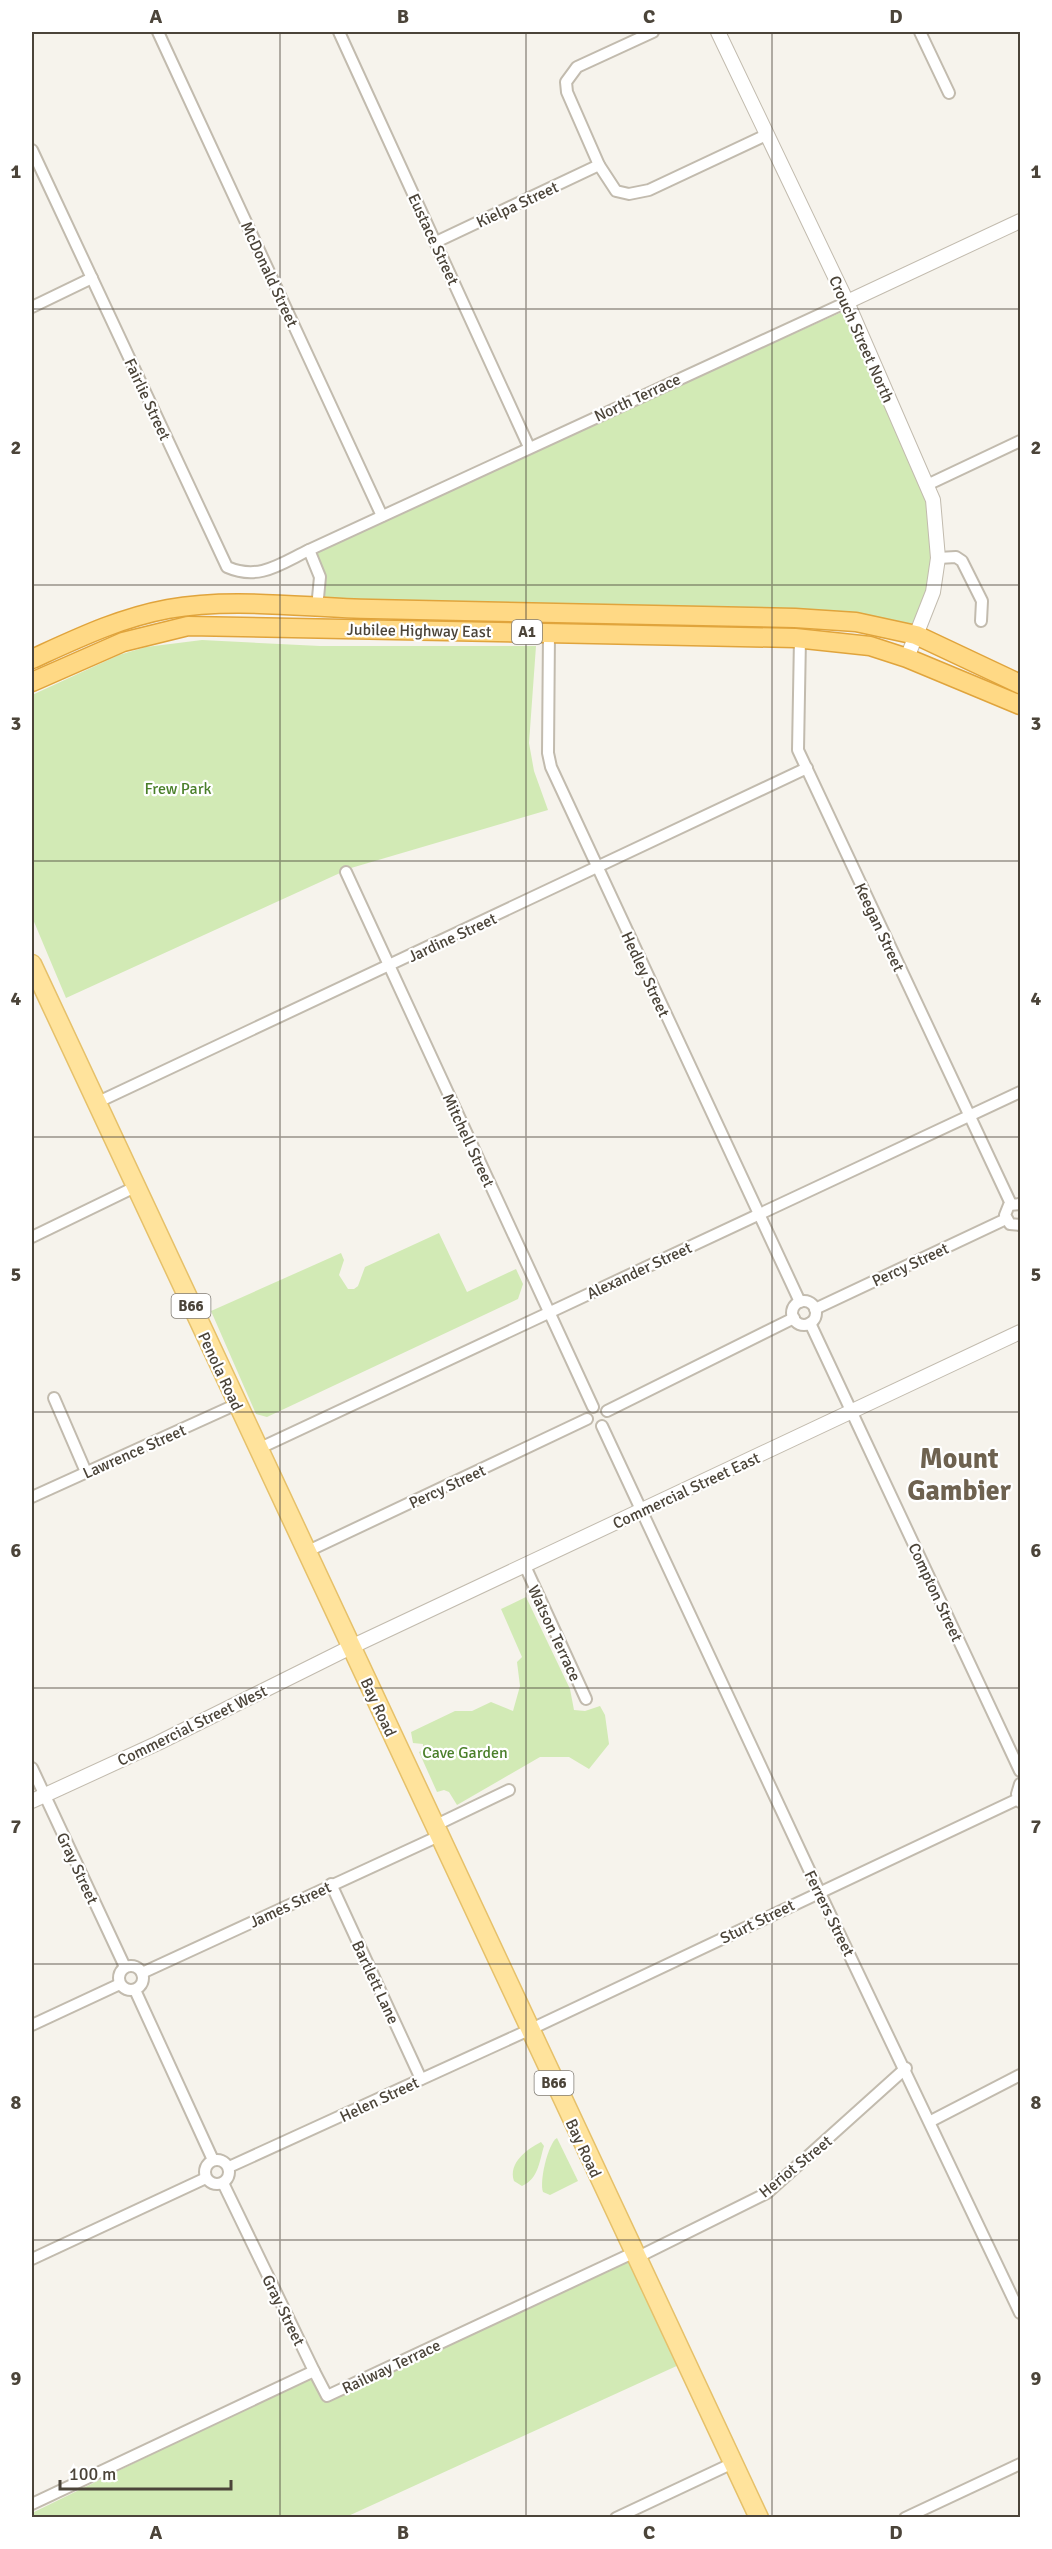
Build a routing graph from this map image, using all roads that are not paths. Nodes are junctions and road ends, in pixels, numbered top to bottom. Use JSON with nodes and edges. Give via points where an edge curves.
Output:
{"nodes":[{"id":1,"x":158,"y":32,"type":"edge"},
{"id":2,"x":339,"y":32,"type":"edge"},
{"id":3,"x":653,"y":32,"type":"edge"},
{"id":4,"x":718,"y":32,"type":"edge"},
{"id":5,"x":920,"y":32,"type":"edge"},
{"id":6,"x":949,"y":93,"type":"dead end"},
{"id":7,"x":766,"y":135,"type":"junction"},
{"id":8,"x":32,"y":150,"type":"edge"},
{"id":9,"x":599,"y":165,"type":"junction"},
{"id":10,"x":1020,"y":221,"type":"edge"},
{"id":11,"x":436,"y":242,"type":"junction"},
{"id":12,"x":92,"y":278,"type":"junction"},
{"id":13,"x":847,"y":302,"type":"junction"},
{"id":14,"x":32,"y":307,"type":"edge"},
{"id":15,"x":1020,"y":441,"type":"edge"},
{"id":16,"x":530,"y":447,"type":"junction"},
{"id":17,"x":927,"y":485,"type":"junction"},
{"id":18,"x":382,"y":516,"type":"junction"},
{"id":19,"x":309,"y":550,"type":"junction"},
{"id":20,"x":938,"y":558,"type":"junction"},
{"id":21,"x":209,"y":603,"type":"junction"},
{"id":22,"x":317,"y":608,"type":"junction"},
{"id":23,"x":420,"y":610,"type":"junction"},
{"id":24,"x":981,"y":621,"type":"dead end"},
{"id":25,"x":210,"y":626,"type":"junction"},
{"id":26,"x":419,"y":630,"type":"junction"},
{"id":27,"x":549,"y":632,"type":"junction"},
{"id":28,"x":916,"y":635,"type":"junction"},
{"id":29,"x":800,"y":638,"type":"junction"},
{"id":30,"x":907,"y":658,"type":"junction"},
{"id":31,"x":32,"y":659,"type":"edge"},
{"id":32,"x":32,"y":682,"type":"edge"},
{"id":33,"x":1020,"y":684,"type":"edge"},
{"id":34,"x":1020,"y":705,"type":"edge"},
{"id":35,"x":807,"y":768,"type":"junction"},
{"id":36,"x":597,"y":868,"type":"junction"},
{"id":37,"x":346,"y":872,"type":"dead end"},
{"id":38,"x":32,"y":964,"type":"edge"},
{"id":39,"x":389,"y":967,"type":"junction"},
{"id":40,"x":1020,"y":1092,"type":"edge"},
{"id":41,"x":96,"y":1103,"type":"junction"},
{"id":42,"x":968,"y":1117,"type":"junction"},
{"id":43,"x":135,"y":1187,"type":"junction"},
{"id":44,"x":1016,"y":1204,"type":"edge"},
{"id":45,"x":758,"y":1215,"type":"junction"},
{"id":46,"x":1006,"y":1219,"type":"junction"},
{"id":47,"x":1020,"y":1225,"type":"edge"},
{"id":48,"x":32,"y":1237,"type":"edge"},
{"id":49,"x":800,"y":1302,"type":"junction"},
{"id":50,"x":815,"y":1309,"type":"junction"},
{"id":51,"x":548,"y":1313,"type":"junction"},
{"id":52,"x":794,"y":1318,"type":"junction"},
{"id":53,"x":810,"y":1323,"type":"junction"},
{"id":54,"x":1020,"y":1332,"type":"edge"},
{"id":55,"x":54,"y":1398,"type":"dead end"},
{"id":56,"x":237,"y":1404,"type":"junction"},
{"id":57,"x":593,"y":1407,"type":"junction"},
{"id":58,"x":607,"y":1411,"type":"junction"},
{"id":59,"x":852,"y":1412,"type":"junction"},
{"id":60,"x":587,"y":1419,"type":"junction"},
{"id":61,"x":602,"y":1425,"type":"junction"},
{"id":62,"x":258,"y":1449,"type":"junction"},
{"id":63,"x":86,"y":1473,"type":"junction"},
{"id":64,"x":32,"y":1497,"type":"edge"},
{"id":65,"x":643,"y":1511,"type":"junction"},
{"id":66,"x":306,"y":1552,"type":"junction"},
{"id":67,"x":525,"y":1566,"type":"junction"},
{"id":68,"x":351,"y":1647,"type":"junction"},
{"id":69,"x":586,"y":1699,"type":"dead end"},
{"id":70,"x":32,"y":1768,"type":"edge"},
{"id":71,"x":1020,"y":1771,"type":"edge"},
{"id":72,"x":1020,"y":1784,"type":"edge"},
{"id":73,"x":509,"y":1790,"type":"dead end"},
{"id":74,"x":38,"y":1798,"type":"edge"},
{"id":75,"x":1019,"y":1800,"type":"edge"},
{"id":76,"x":436,"y":1831,"type":"junction"},
{"id":77,"x":331,"y":1884,"type":"junction"},
{"id":78,"x":819,"y":1891,"type":"junction"},
{"id":79,"x":125,"y":1967,"type":"junction"},
{"id":80,"x":142,"y":1974,"type":"junction"},
{"id":81,"x":120,"y":1984,"type":"junction"},
{"id":82,"x":135,"y":1990,"type":"junction"},
{"id":83,"x":32,"y":2025,"type":"edge"},
{"id":84,"x":529,"y":2030,"type":"junction"},
{"id":85,"x":906,"y":2068,"type":"junction"},
{"id":86,"x":1020,"y":2075,"type":"edge"},
{"id":87,"x":421,"y":2079,"type":"junction"},
{"id":88,"x":931,"y":2121,"type":"junction"},
{"id":89,"x":213,"y":2160,"type":"junction"},
{"id":90,"x":229,"y":2167,"type":"junction"},
{"id":91,"x":206,"y":2178,"type":"junction"},
{"id":92,"x":223,"y":2183,"type":"junction"},
{"id":93,"x":635,"y":2255,"type":"junction"},
{"id":94,"x":32,"y":2259,"type":"edge"},
{"id":95,"x":1020,"y":2313,"type":"edge"},
{"id":96,"x":314,"y":2371,"type":"junction"},
{"id":97,"x":733,"y":2463,"type":"junction"},
{"id":98,"x":1020,"y":2464,"type":"edge"},
{"id":99,"x":32,"y":2504,"type":"edge"},
{"id":100,"x":616,"y":2517,"type":"edge"},
{"id":101,"x":759,"y":2517,"type":"edge"},
{"id":102,"x":905,"y":2517,"type":"edge"}],
"edges":[{"from":1,"to":18,"type":"street","name":"McDonald Street"},
{"from":2,"to":11,"type":"street","name":"Eustace Street"},
{"from":3,"to":9,"type":"street","via":[[577,67],[566,82]]},
{"from":4,"to":7,"type":"street","name":"Crouch Street North"},
{"from":5,"to":6,"type":"street"},
{"from":7,"to":9,"type":"street","via":[[639,193],[616,191]]},
{"from":7,"to":13,"type":"street","name":"Crouch Street North"},
{"from":8,"to":12,"type":"street","name":"Fairlie Street"},
{"from":9,"to":11,"type":"street","name":"Kielpa Street"},
{"from":10,"to":13,"type":"street","name":"North Terrace"},
{"from":11,"to":16,"type":"street","name":"Eustace Street"},
{"from":12,"to":14,"type":"street"},
{"from":12,"to":19,"type":"street","name":"Fairlie Street","via":[[227,567],[259,573]]},
{"from":13,"to":16,"type":"street","name":"North Terrace"},
{"from":13,"to":17,"type":"street","name":"Crouch Street North"},
{"from":15,"to":17,"type":"street"},
{"from":16,"to":18,"type":"street","name":"North Terrace"},
{"from":17,"to":20,"type":"street","name":"Crouch Street North","via":[[937,523]]},
{"from":18,"to":19,"type":"street","name":"North Terrace"},
{"from":19,"to":22,"type":"street","via":[[320,577]]},
{"from":20,"to":24,"type":"street","via":[[956,557],[962,561],[982,601]]},
{"from":20,"to":28,"type":"street","name":"Crouch Street North","via":[[933,592]]},
{"from":21,"to":22,"type":"highway","name":"Jubilee Highway East","number":"A1"},
{"from":21,"to":25,"type":"highway"},
{"from":21,"to":31,"type":"highway","name":"Jubilee Highway East","number":"A1","via":[[132,618]]},
{"from":22,"to":23,"type":"highway","name":"Jubilee Highway East","number":"A1"},
{"from":23,"to":26,"type":"highway"},
{"from":23,"to":28,"type":"highway","name":"Jubilee Highway East","number":"A1","via":[[829,619]]},
{"from":25,"to":26,"type":"highway","name":"Jubilee Highway East","number":"A1"},
{"from":25,"to":32,"type":"highway","name":"Jubilee Highway East","number":"A1","via":[[188,626],[123,642]]},
{"from":26,"to":27,"type":"highway","name":"Jubilee Highway East","number":"A1"},
{"from":27,"to":29,"type":"highway","name":"Jubilee Highway East","number":"A1"},
{"from":27,"to":36,"type":"street","name":"Hedley Street","via":[[548,753]]},
{"from":28,"to":30,"type":"street","name":"Crouch Street North"},
{"from":28,"to":33,"type":"highway","name":"Jubilee Highway East","number":"A1"},
{"from":29,"to":30,"type":"highway","name":"Jubilee Highway East","number":"A1","via":[[870,646]]},
{"from":29,"to":35,"type":"street","name":"Keegan Street","via":[[798,750]]},
{"from":30,"to":34,"type":"highway","name":"Jubilee Highway East","number":"A1"},
{"from":35,"to":36,"type":"street","name":"Jardine Street"},
{"from":35,"to":42,"type":"street","name":"Keegan Street"},
{"from":36,"to":39,"type":"street","name":"Jardine Street"},
{"from":36,"to":45,"type":"street","name":"Hedley Street"},
{"from":37,"to":39,"type":"street","name":"Mitchell Street"},
{"from":38,"to":41,"type":"main road","name":"Penola Road","number":"B66"},
{"from":39,"to":41,"type":"street","name":"Jardine Street"},
{"from":39,"to":51,"type":"street","name":"Mitchell Street"},
{"from":40,"to":42,"type":"street","name":"Alexander Street"},
{"from":41,"to":43,"type":"main road","name":"Penola Road","number":"B66"},
{"from":42,"to":44,"type":"street","name":"Keegan Street"},
{"from":42,"to":45,"type":"street","name":"Alexander Street"},
{"from":43,"to":48,"type":"street"},
{"from":43,"to":56,"type":"main road","name":"Penola Road","number":"B66"},
{"from":44,"to":46,"type":"street","via":[[1005,1212]]},
{"from":45,"to":49,"type":"street","name":"Hedley Street"},
{"from":45,"to":51,"type":"street","name":"Alexander Street"},
{"from":46,"to":47,"type":"street","via":[[1010,1224]]},
{"from":46,"to":50,"type":"street","name":"Percy Street"},
{"from":49,"to":50,"type":"street","via":[[810,1303]]},
{"from":49,"to":52,"type":"street","via":[[794,1307]]},
{"from":50,"to":53,"type":"street"},
{"from":51,"to":57,"type":"street","name":"Mitchell Street"},
{"from":51,"to":62,"type":"street","name":"Alexander Street"},
{"from":52,"to":53,"type":"street","via":[[799,1323]]},
{"from":52,"to":58,"type":"street"},
{"from":53,"to":59,"type":"street"},
{"from":54,"to":59,"type":"street","name":"Commercial Street East"},
{"from":55,"to":63,"type":"street"},
{"from":56,"to":62,"type":"main road","name":"Penola Road","number":"B66"},
{"from":56,"to":63,"type":"street","name":"Lawrence Street"},
{"from":57,"to":58,"type":"street"},
{"from":57,"to":60,"type":"street"},
{"from":58,"to":61,"type":"street","via":[[608,1418]]},
{"from":59,"to":65,"type":"street","name":"Commercial Street East"},
{"from":59,"to":71,"type":"street","name":"Compton Street"},
{"from":60,"to":61,"type":"street","via":[[591,1425]]},
{"from":60,"to":66,"type":"street","name":"Percy Street"},
{"from":61,"to":65,"type":"street"},
{"from":62,"to":66,"type":"main road","name":"Penola Road","number":"B66"},
{"from":63,"to":64,"type":"street","name":"Lawrence Street"},
{"from":65,"to":67,"type":"street","name":"Commercial Street East"},
{"from":65,"to":78,"type":"street","name":"Ferrers Street"},
{"from":66,"to":68,"type":"main road","name":"Penola Road","number":"B66"},
{"from":67,"to":68,"type":"street","name":"Commercial Street East"},
{"from":67,"to":69,"type":"street","name":"Watson Terrace"},
{"from":68,"to":74,"type":"street","name":"Commercial Street West"},
{"from":68,"to":76,"type":"main road","name":"Bay Road","number":"B66"},
{"from":70,"to":74,"type":"street","name":"Gray Street"},
{"from":72,"to":75,"type":"street"},
{"from":73,"to":76,"type":"street"},
{"from":74,"to":79,"type":"street","name":"Gray Street"},
{"from":75,"to":78,"type":"street","name":"Sturt Street"},
{"from":76,"to":77,"type":"street","name":"James Street"},
{"from":76,"to":84,"type":"main road","name":"Bay Road","number":"B66"},
{"from":77,"to":80,"type":"street","name":"James Street"},
{"from":77,"to":87,"type":"street","name":"Bartlett Lane"},
{"from":78,"to":84,"type":"street","name":"Sturt Street"},
{"from":78,"to":85,"type":"street","name":"Ferrers Street"},
{"from":79,"to":80,"type":"street","via":[[133,1966]]},
{"from":79,"to":81,"type":"street","via":[[118,1976]]},
{"from":80,"to":82,"type":"street","via":[[143,1981]]},
{"from":81,"to":82,"type":"street","via":[[124,1989]]},
{"from":81,"to":83,"type":"street"},
{"from":82,"to":89,"type":"street"},
{"from":84,"to":87,"type":"street","name":"Helen Street"},
{"from":84,"to":93,"type":"main road","name":"Bay Road","number":"B66"},
{"from":85,"to":88,"type":"street","name":"Ferrers Street"},
{"from":85,"to":93,"type":"street","name":"Heriot Street","via":[[767,2193]]},
{"from":86,"to":88,"type":"street"},
{"from":87,"to":90,"type":"street","name":"Helen Street"},
{"from":88,"to":95,"type":"street","name":"Ferrers Street"},
{"from":89,"to":90,"type":"street","via":[[224,2161]]},
{"from":89,"to":91,"type":"street","via":[[207,2166]]},
{"from":90,"to":92,"type":"street","via":[[230,2174]]},
{"from":91,"to":92,"type":"street","via":[[216,2185]]},
{"from":91,"to":94,"type":"street"},
{"from":92,"to":96,"type":"street","name":"Gray Street"},
{"from":93,"to":96,"type":"street","name":"Railway Terrace","via":[[327,2396]]},
{"from":93,"to":97,"type":"main road","name":"Bay Road","number":"B66"},
{"from":96,"to":99,"type":"street"},
{"from":97,"to":100,"type":"street"},
{"from":97,"to":101,"type":"main road","name":"Bay Road","number":"B66"},
{"from":98,"to":102,"type":"street"}]}
